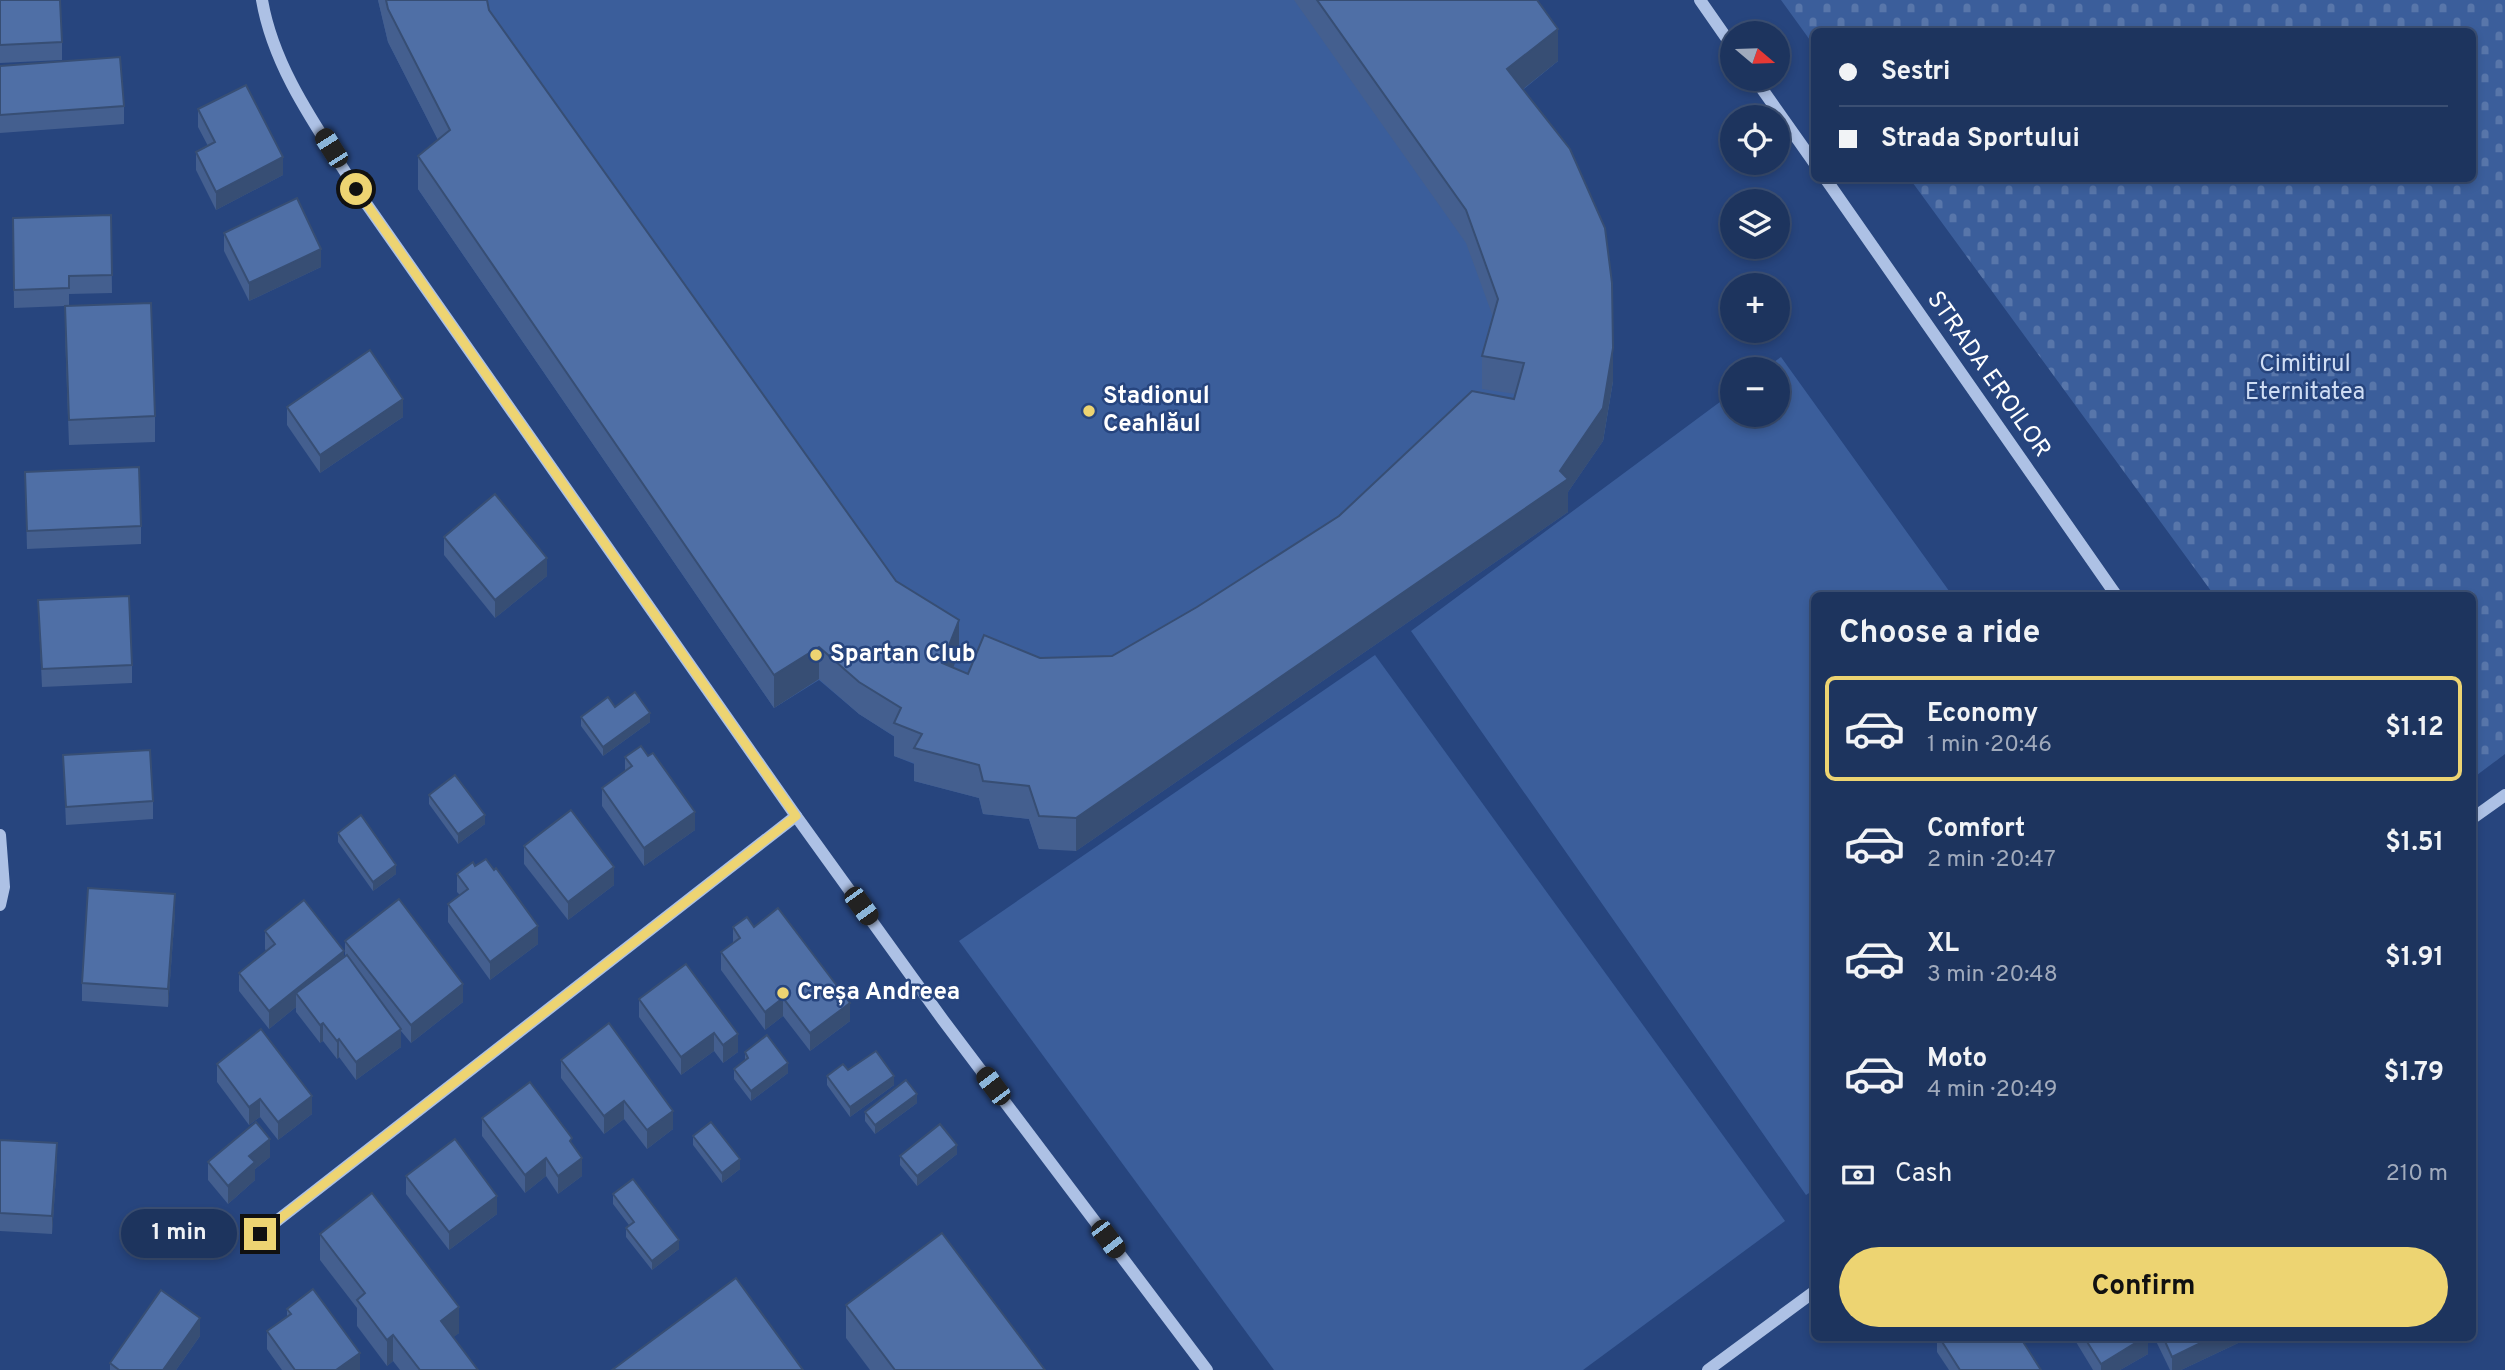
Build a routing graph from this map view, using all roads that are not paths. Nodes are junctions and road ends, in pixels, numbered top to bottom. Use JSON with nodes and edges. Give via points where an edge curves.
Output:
{"nodes":[{"id":1,"x":262,"y":0,"type":"edge"},
{"id":2,"x":1700,"y":0,"type":"edge"},
{"id":3,"x":1720,"y":29,"type":"edge"},
{"id":4,"x":1763,"y":91,"type":"edge"},
{"id":5,"x":1811,"y":158,"type":"edge"},
{"id":6,"x":1828,"y":182,"type":"edge"},
{"id":7,"x":2114,"y":592,"type":"edge"},
{"id":8,"x":2505,"y":795,"type":"edge"},
{"id":9,"x":796,"y":816,"type":"junction"},
{"id":10,"x":2476,"y":816,"type":"edge"},
{"id":11,"x":0,"y":835,"type":"edge"},
{"id":12,"x":0,"y":905,"type":"edge"},
{"id":13,"x":260,"y":1234,"type":"dead end"},
{"id":14,"x":1811,"y":1294,"type":"edge"},
{"id":15,"x":1207,"y":1370,"type":"edge"},
{"id":16,"x":1708,"y":1370,"type":"edge"}],
"edges":[{"from":1,"to":9,"type":"street","via":[[267,27],[292,86],[356,189]]},
{"from":2,"to":3,"type":"street"},
{"from":4,"to":5,"type":"street"},
{"from":6,"to":7,"type":"street","name":"STRADA EROILOR"},
{"from":8,"to":10,"type":"street"},
{"from":9,"to":13,"type":"street"},
{"from":9,"to":15,"type":"street"},
{"from":11,"to":12,"type":"street","via":[[4,887]]},
{"from":14,"to":16,"type":"street"}]}
